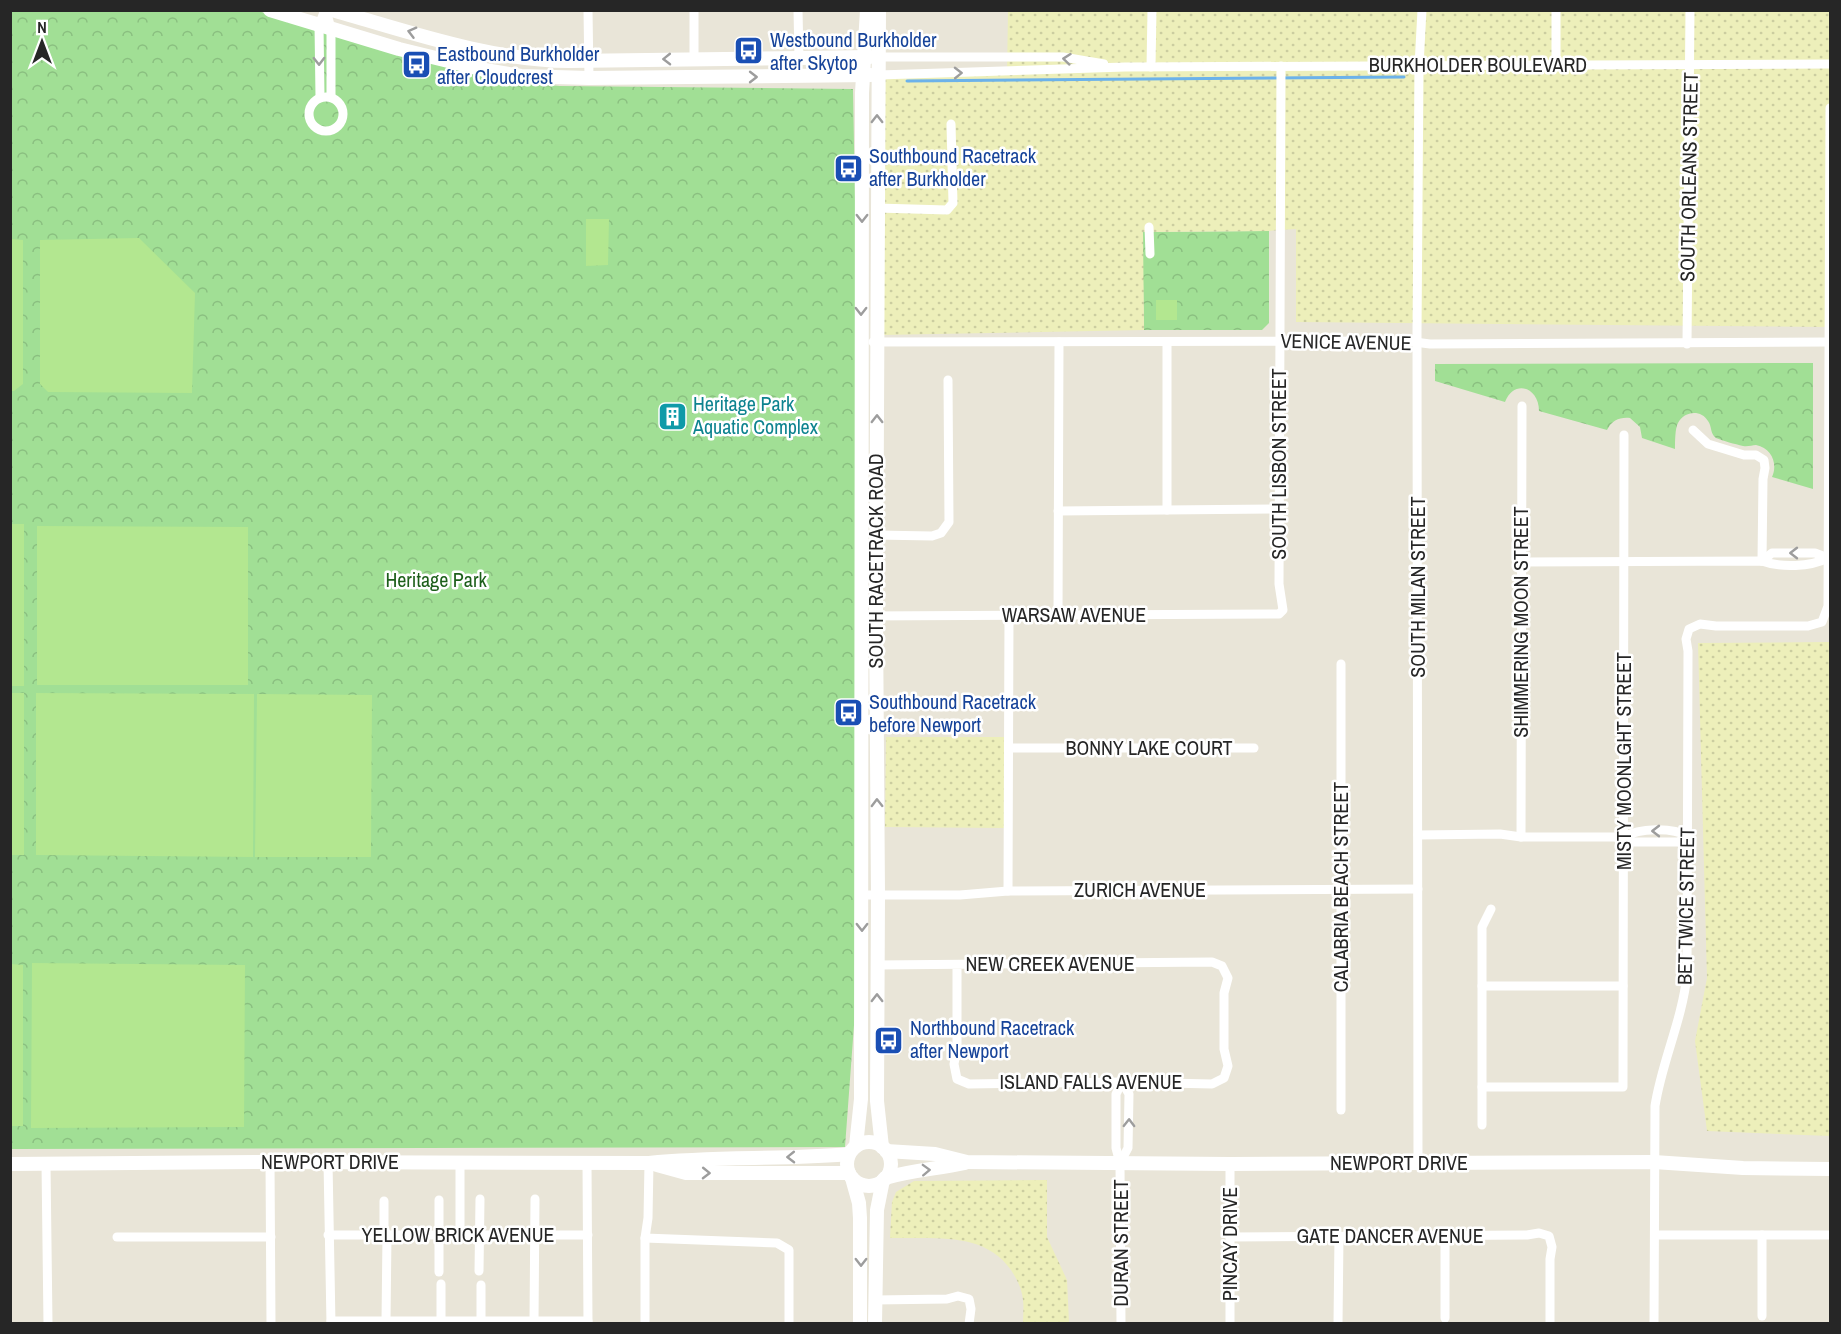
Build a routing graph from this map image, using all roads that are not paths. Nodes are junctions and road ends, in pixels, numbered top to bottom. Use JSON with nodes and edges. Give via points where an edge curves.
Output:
{"nodes":[{"id":1,"x":270,"y":10,"type":"edge"},
{"id":2,"x":326,"y":10,"type":"edge"},
{"id":3,"x":332,"y":10,"type":"edge"},
{"id":4,"x":588,"y":10,"type":"edge"},
{"id":5,"x":694,"y":10,"type":"edge"},
{"id":6,"x":798,"y":10,"type":"edge"},
{"id":7,"x":867,"y":10,"type":"edge"},
{"id":8,"x":879,"y":10,"type":"edge"},
{"id":9,"x":1152,"y":10,"type":"edge"},
{"id":10,"x":1422,"y":10,"type":"edge"},
{"id":11,"x":1556,"y":10,"type":"edge"},
{"id":12,"x":1690,"y":10,"type":"edge"},
{"id":13,"x":325,"y":27,"type":"junction"},
{"id":14,"x":863,"y":57,"type":"junction"},
{"id":15,"x":879,"y":57,"type":"junction"},
{"id":16,"x":694,"y":58,"type":"junction"},
{"id":17,"x":799,"y":58,"type":"junction"},
{"id":18,"x":589,"y":60,"type":"junction"},
{"id":19,"x":1830,"y":64,"type":"edge"},
{"id":20,"x":1556,"y":65,"type":"junction"},
{"id":21,"x":1690,"y":65,"type":"junction"},
{"id":22,"x":1281,"y":66,"type":"junction"},
{"id":23,"x":1419,"y":66,"type":"junction"},
{"id":24,"x":1125,"y":67,"type":"junction"},
{"id":25,"x":1151,"y":67,"type":"junction"},
{"id":26,"x":879,"y":75,"type":"junction"},
{"id":27,"x":862,"y":76,"type":"junction"},
{"id":28,"x":589,"y":78,"type":"junction"},
{"id":29,"x":320,"y":98,"type":"junction"},
{"id":30,"x":331,"y":98,"type":"junction"},
{"id":31,"x":1830,"y":108,"type":"edge"},
{"id":32,"x":951,"y":124,"type":"dead end"},
{"id":33,"x":878,"y":208,"type":"junction"},
{"id":34,"x":1149,"y":227,"type":"dead end"},
{"id":35,"x":1150,"y":254,"type":"dead end"},
{"id":36,"x":862,"y":342,"type":"junction"},
{"id":37,"x":878,"y":342,"type":"junction"},
{"id":38,"x":1059,"y":342,"type":"junction"},
{"id":39,"x":1167,"y":342,"type":"junction"},
{"id":40,"x":1279,"y":342,"type":"junction"},
{"id":41,"x":1829,"y":342,"type":"edge"},
{"id":42,"x":1418,"y":343,"type":"junction"},
{"id":43,"x":1687,"y":344,"type":"junction"},
{"id":44,"x":948,"y":380,"type":"dead end"},
{"id":45,"x":1522,"y":406,"type":"dead end"},
{"id":46,"x":1693,"y":430,"type":"dead end"},
{"id":47,"x":1624,"y":435,"type":"dead end"},
{"id":48,"x":1279,"y":509,"type":"junction"},
{"id":49,"x":1167,"y":510,"type":"junction"},
{"id":50,"x":1058,"y":511,"type":"junction"},
{"id":51,"x":876,"y":535,"type":"junction"},
{"id":52,"x":1828,"y":558,"type":"junction"},
{"id":53,"x":1762,"y":561,"type":"junction"},
{"id":54,"x":1522,"y":562,"type":"junction"},
{"id":55,"x":1624,"y":562,"type":"junction"},
{"id":56,"x":1283,"y":610,"type":"joint"},
{"id":57,"x":1009,"y":615,"type":"junction"},
{"id":58,"x":1058,"y":615,"type":"junction"},
{"id":59,"x":869,"y":616,"type":"junction"},
{"id":60,"x":1341,"y":664,"type":"dead end"},
{"id":61,"x":1009,"y":748,"type":"junction"},
{"id":62,"x":1254,"y":748,"type":"dead end"},
{"id":63,"x":1418,"y":835,"type":"junction"},
{"id":64,"x":1688,"y":836,"type":"junction"},
{"id":65,"x":1521,"y":837,"type":"junction"},
{"id":66,"x":1624,"y":837,"type":"junction"},
{"id":67,"x":1418,"y":889,"type":"junction"},
{"id":68,"x":1341,"y":890,"type":"junction"},
{"id":69,"x":1008,"y":891,"type":"junction"},
{"id":70,"x":862,"y":895,"type":"junction"},
{"id":71,"x":878,"y":895,"type":"junction"},
{"id":72,"x":1491,"y":909,"type":"dead end"},
{"id":73,"x":877,"y":965,"type":"junction"},
{"id":74,"x":957,"y":965,"type":"junction"},
{"id":75,"x":1482,"y":986,"type":"junction"},
{"id":76,"x":1623,"y":986,"type":"junction"},
{"id":77,"x":1224,"y":1078,"type":"joint"},
{"id":78,"x":1122,"y":1082,"type":"junction"},
{"id":79,"x":1482,"y":1087,"type":"junction"},
{"id":80,"x":1341,"y":1110,"type":"dead end"},
{"id":81,"x":1482,"y":1125,"type":"dead end"},
{"id":82,"x":884,"y":1149,"type":"junction"},
{"id":83,"x":852,"y":1150,"type":"junction"},
{"id":84,"x":270,"y":1162,"type":"junction"},
{"id":85,"x":328,"y":1162,"type":"junction"},
{"id":86,"x":967,"y":1162,"type":"junction"},
{"id":87,"x":1654,"y":1162,"type":"junction"},
{"id":88,"x":460,"y":1163,"type":"junction"},
{"id":89,"x":587,"y":1163,"type":"junction"},
{"id":90,"x":649,"y":1163,"type":"junction"},
{"id":91,"x":1120,"y":1163,"type":"junction"},
{"id":92,"x":1418,"y":1163,"type":"junction"},
{"id":93,"x":10,"y":1164,"type":"edge"},
{"id":94,"x":45,"y":1164,"type":"junction"},
{"id":95,"x":1230,"y":1164,"type":"junction"},
{"id":96,"x":1830,"y":1168,"type":"edge"},
{"id":97,"x":850,"y":1175,"type":"junction"},
{"id":98,"x":884,"y":1179,"type":"junction"},
{"id":99,"x":480,"y":1199,"type":"dead end"},
{"id":100,"x":535,"y":1199,"type":"dead end"},
{"id":101,"x":439,"y":1200,"type":"dead end"},
{"id":102,"x":384,"y":1201,"type":"dead end"},
{"id":103,"x":328,"y":1235,"type":"junction"},
{"id":104,"x":439,"y":1235,"type":"junction"},
{"id":105,"x":460,"y":1235,"type":"junction"},
{"id":106,"x":480,"y":1235,"type":"junction"},
{"id":107,"x":534,"y":1235,"type":"junction"},
{"id":108,"x":588,"y":1235,"type":"junction"},
{"id":109,"x":1654,"y":1235,"type":"junction"},
{"id":110,"x":1762,"y":1235,"type":"junction"},
{"id":111,"x":1830,"y":1235,"type":"edge"},
{"id":112,"x":387,"y":1236,"type":"junction"},
{"id":113,"x":1339,"y":1236,"type":"junction"},
{"id":114,"x":1445,"y":1236,"type":"junction"},
{"id":115,"x":117,"y":1237,"type":"dead end"},
{"id":116,"x":271,"y":1237,"type":"junction"},
{"id":117,"x":1230,"y":1237,"type":"junction"},
{"id":118,"x":645,"y":1238,"type":"junction"},
{"id":119,"x":479,"y":1271,"type":"dead end"},
{"id":120,"x":439,"y":1272,"type":"dead end"},
{"id":121,"x":441,"y":1284,"type":"dead end"},
{"id":122,"x":481,"y":1285,"type":"dead end"},
{"id":123,"x":876,"y":1300,"type":"junction"},
{"id":124,"x":1762,"y":1316,"type":"dead end"},
{"id":125,"x":1445,"y":1318,"type":"dead end"},
{"id":126,"x":387,"y":1321,"type":"junction"},
{"id":127,"x":441,"y":1321,"type":"junction"},
{"id":128,"x":481,"y":1321,"type":"junction"},
{"id":129,"x":534,"y":1321,"type":"junction"},
{"id":130,"x":331,"y":1322,"type":"edge"},
{"id":131,"x":588,"y":1322,"type":"edge"},
{"id":132,"x":48,"y":1323,"type":"edge"},
{"id":133,"x":272,"y":1323,"type":"edge"},
{"id":134,"x":645,"y":1323,"type":"edge"},
{"id":135,"x":789,"y":1323,"type":"edge"},
{"id":136,"x":860,"y":1323,"type":"edge"},
{"id":137,"x":876,"y":1323,"type":"edge"},
{"id":138,"x":969,"y":1323,"type":"edge"},
{"id":139,"x":1121,"y":1323,"type":"edge"},
{"id":140,"x":1230,"y":1323,"type":"edge"},
{"id":141,"x":1338,"y":1323,"type":"edge"},
{"id":142,"x":1550,"y":1323,"type":"edge"},
{"id":143,"x":1654,"y":1323,"type":"edge"}],
"edges":[{"from":1,"to":13,"type":"main road","name":"BURKHOLDER BOULEVARD"},
{"from":2,"to":13,"type":"street"},
{"from":18,"to":3,"type":"main road","name":"BURKHOLDER BOULEVARD","one_way":true,"via":[[500,55]]},
{"from":4,"to":18,"type":"street"},
{"from":5,"to":16,"type":"street"},
{"from":6,"to":17,"type":"street"},
{"from":7,"to":14,"type":"main road","name":"SOUTH RACETRACK ROAD"},
{"from":8,"to":15,"type":"main road","name":"SOUTH RACETRACK ROAD"},
{"from":9,"to":25,"type":"street"},
{"from":10,"to":23,"type":"street","name":"SOUTH MILAN STREET"},
{"from":11,"to":20,"type":"street"},
{"from":12,"to":21,"type":"street","name":"SOUTH ORLEANS STREET"},
{"from":13,"to":28,"type":"main road","name":"BURKHOLDER BOULEVARD","via":[[485,70],[521,76]]},
{"from":13,"to":29,"type":"street","one_way":true},
{"from":13,"to":30,"type":"street"},
{"from":14,"to":15,"type":"main road","name":"BURKHOLDER BOULEVARD"},
{"from":14,"to":17,"type":"main road","name":"BURKHOLDER BOULEVARD"},
{"from":14,"to":27,"type":"main road","name":"SOUTH RACETRACK ROAD"},
{"from":24,"to":15,"type":"street","name":"BURKHOLDER BOULEVARD","one_way":true,"via":[[1063,57]]},
{"from":15,"to":26,"type":"main road","name":"SOUTH RACETRACK ROAD"},
{"from":16,"to":17,"type":"main road","name":"BURKHOLDER BOULEVARD"},
{"from":16,"to":18,"type":"main road","name":"BURKHOLDER BOULEVARD","one_way":true},
{"from":18,"to":28,"type":"street"},
{"from":19,"to":21,"type":"street","name":"BURKHOLDER BOULEVARD"},
{"from":20,"to":21,"type":"street","name":"BURKHOLDER BOULEVARD"},
{"from":20,"to":23,"type":"street","name":"BURKHOLDER BOULEVARD"},
{"from":21,"to":43,"type":"street","name":"SOUTH ORLEANS STREET"},
{"from":22,"to":23,"type":"street","name":"BURKHOLDER BOULEVARD"},
{"from":22,"to":25,"type":"street","name":"BURKHOLDER BOULEVARD"},
{"from":22,"to":40,"type":"street","name":"SOUTH LISBON STREET"},
{"from":23,"to":42,"type":"street","name":"SOUTH MILAN STREET"},
{"from":24,"to":25,"type":"street","name":"BURKHOLDER BOULEVARD"},
{"from":26,"to":24,"type":"street","name":"BURKHOLDER BOULEVARD","one_way":true},
{"from":26,"to":27,"type":"main road","name":"BURKHOLDER BOULEVARD"},
{"from":33,"to":26,"type":"main road","name":"SOUTH RACETRACK ROAD","one_way":true},
{"from":28,"to":27,"type":"main road","name":"BURKHOLDER BOULEVARD","one_way":true},
{"from":27,"to":36,"type":"main road","name":"SOUTH RACETRACK ROAD","one_way":true},
{"from":29,"to":30,"type":"street"},
{"from":29,"to":30,"type":"street","via":[[311,104],[308,115],[315,128],[324,132],[334,129],[343,118],[342,108]]},
{"from":31,"to":41,"type":"street"},
{"from":32,"to":33,"type":"street","via":[[953,202],[947,210]]},
{"from":33,"to":37,"type":"main road","name":"SOUTH RACETRACK ROAD"},
{"from":34,"to":35,"type":"street"},
{"from":36,"to":37,"type":"street","name":"VENICE AVENUE"},
{"from":36,"to":59,"type":"main road","name":"SOUTH RACETRACK ROAD"},
{"from":37,"to":38,"type":"street","name":"VENICE AVENUE"},
{"from":51,"to":37,"type":"main road","name":"SOUTH RACETRACK ROAD","one_way":true},
{"from":38,"to":39,"type":"street","name":"VENICE AVENUE"},
{"from":38,"to":50,"type":"street"},
{"from":39,"to":40,"type":"street","name":"VENICE AVENUE"},
{"from":39,"to":49,"type":"street"},
{"from":40,"to":42,"type":"street","name":"VENICE AVENUE"},
{"from":40,"to":48,"type":"street","name":"SOUTH LISBON STREET"},
{"from":41,"to":43,"type":"street","name":"VENICE AVENUE"},
{"from":41,"to":52,"type":"street"},
{"from":42,"to":43,"type":"street","name":"VENICE AVENUE"},
{"from":42,"to":63,"type":"street","name":"SOUTH MILAN STREET"},
{"from":44,"to":51,"type":"street","via":[[949,522],[941,533],[932,536]]},
{"from":45,"to":54,"type":"street","name":"SHIMMERING MOON STREET"},
{"from":46,"to":53,"type":"street","via":[[1708,444],[1764,460]]},
{"from":47,"to":55,"type":"street","name":"MISTY MOONLGHT STREET"},
{"from":48,"to":49,"type":"street"},
{"from":48,"to":56,"type":"street","name":"SOUTH LISBON STREET"},
{"from":49,"to":50,"type":"street"},
{"from":50,"to":58,"type":"street"},
{"from":51,"to":59,"type":"main road","name":"SOUTH RACETRACK ROAD"},
{"from":52,"to":53,"type":"street","via":[[1815,553],[1772,553]]},
{"from":52,"to":64,"type":"street","name":"BET TWICE STREET","via":[[1828,606],[1822,622],[1808,626],[1700,624],[1689,629]]},
{"from":53,"to":55,"type":"street"},
{"from":54,"to":55,"type":"street"},
{"from":54,"to":65,"type":"street","name":"SHIMMERING MOON STREET"},
{"from":55,"to":66,"type":"street","name":"MISTY MOONLGHT STREET"},
{"from":56,"to":58,"type":"street","name":"WARSAW AVENUE","via":[[1279,614]]},
{"from":57,"to":58,"type":"street","name":"WARSAW AVENUE"},
{"from":57,"to":59,"type":"street","name":"WARSAW AVENUE"},
{"from":57,"to":61,"type":"street"},
{"from":59,"to":70,"type":"main road","name":"SOUTH RACETRACK ROAD"},
{"from":71,"to":59,"type":"main road","name":"SOUTH RACETRACK ROAD","one_way":true},
{"from":60,"to":68,"type":"street","name":"CALABRIA BEACH STREET"},
{"from":61,"to":62,"type":"street","name":"BONNY LAKE COURT"},
{"from":61,"to":69,"type":"street"},
{"from":63,"to":65,"type":"street"},
{"from":63,"to":67,"type":"street","name":"SOUTH MILAN STREET"},
{"from":64,"to":66,"type":"street","via":[[1678,842],[1633,842]]},
{"from":64,"to":87,"type":"street","name":"BET TWICE STREET","via":[[1687,975],[1680,1019],[1657,1088]]},
{"from":65,"to":66,"type":"street"},
{"from":66,"to":76,"type":"street","name":"MISTY MOONLGHT STREET"},
{"from":67,"to":68,"type":"street","name":"ZURICH AVENUE"},
{"from":67,"to":92,"type":"street","name":"SOUTH MILAN STREET"},
{"from":68,"to":69,"type":"street","name":"ZURICH AVENUE"},
{"from":68,"to":80,"type":"street","name":"CALABRIA BEACH STREET"},
{"from":69,"to":71,"type":"street","name":"ZURICH AVENUE"},
{"from":70,"to":71,"type":"street","name":"ZURICH AVENUE"},
{"from":70,"to":83,"type":"main road","name":"SOUTH RACETRACK ROAD","one_way":true,"via":[[861,1100]]},
{"from":71,"to":73,"type":"main road","name":"SOUTH RACETRACK ROAD"},
{"from":72,"to":75,"type":"street","via":[[1482,927]]},
{"from":73,"to":74,"type":"street","name":"NEW CREEK AVENUE"},
{"from":82,"to":73,"type":"main road","name":"SOUTH RACETRACK ROAD","one_way":true,"via":[[877,1101]]},
{"from":74,"to":77,"type":"street","name":"NEW CREEK AVENUE","via":[[1212,962],[1222,966],[1228,978],[1224,993],[1224,1049],[1228,1065]]},
{"from":74,"to":78,"type":"street","name":"ISLAND FALLS AVENUE","via":[[957,1079],[969,1084]]},
{"from":75,"to":76,"type":"street"},
{"from":75,"to":79,"type":"street"},
{"from":76,"to":79,"type":"street","name":"MISTY MOONLGHT STREET","via":[[1623,1087]]},
{"from":77,"to":78,"type":"street","name":"ISLAND FALLS AVENUE","via":[[1212,1084]]},
{"from":78,"to":91,"type":"street","name":"DURAN STREET","via":[[1116,1094],[1116,1148]]},
{"from":79,"to":81,"type":"street"},
{"from":82,"to":83,"type":"main road","via":[[869,1142]]},
{"from":82,"to":86,"type":"main road","name":"NEWPORT DRIVE"},
{"from":82,"to":98,"type":"main road","via":[[890,1164]]},
{"from":83,"to":90,"type":"main road","name":"NEWPORT DRIVE","one_way":true,"via":[[820,1157]]},
{"from":83,"to":97,"type":"main road","via":[[847,1164]]},
{"from":84,"to":85,"type":"main road","name":"NEWPORT DRIVE"},
{"from":84,"to":94,"type":"main road","name":"NEWPORT DRIVE"},
{"from":84,"to":116,"type":"street"},
{"from":85,"to":88,"type":"main road","name":"NEWPORT DRIVE"},
{"from":85,"to":103,"type":"street"},
{"from":86,"to":91,"type":"main road","name":"NEWPORT DRIVE"},
{"from":98,"to":86,"type":"main road","name":"NEWPORT DRIVE","one_way":true,"via":[[912,1170],[935,1170]]},
{"from":87,"to":92,"type":"main road","name":"NEWPORT DRIVE"},
{"from":87,"to":96,"type":"main road","name":"NEWPORT DRIVE"},
{"from":87,"to":109,"type":"street","name":"BET TWICE STREET"},
{"from":88,"to":89,"type":"main road","name":"NEWPORT DRIVE"},
{"from":88,"to":105,"type":"street"},
{"from":89,"to":90,"type":"main road","name":"NEWPORT DRIVE"},
{"from":89,"to":108,"type":"street"},
{"from":90,"to":97,"type":"main road","name":"NEWPORT DRIVE","one_way":true,"via":[[686,1173]]},
{"from":90,"to":118,"type":"street"},
{"from":91,"to":95,"type":"main road","name":"NEWPORT DRIVE"},
{"from":91,"to":139,"type":"street","name":"DURAN STREET"},
{"from":92,"to":95,"type":"main road","name":"NEWPORT DRIVE"},
{"from":93,"to":94,"type":"main road","name":"NEWPORT DRIVE"},
{"from":94,"to":132,"type":"street"},
{"from":95,"to":117,"type":"street","name":"PINCAY DRIVE"},
{"from":97,"to":98,"type":"main road","via":[[869,1186]]},
{"from":97,"to":136,"type":"main road","one_way":true,"via":[[859,1203]]},
{"from":98,"to":123,"type":"main road","via":[[877,1209]]},
{"from":99,"to":106,"type":"street"},
{"from":100,"to":107,"type":"street"},
{"from":101,"to":104,"type":"street"},
{"from":102,"to":112,"type":"street"},
{"from":103,"to":112,"type":"street","name":"YELLOW BRICK AVENUE"},
{"from":103,"to":130,"type":"street"},
{"from":104,"to":105,"type":"street","name":"YELLOW BRICK AVENUE"},
{"from":104,"to":112,"type":"street","name":"YELLOW BRICK AVENUE"},
{"from":104,"to":120,"type":"street"},
{"from":105,"to":106,"type":"street","name":"YELLOW BRICK AVENUE"},
{"from":106,"to":107,"type":"street","name":"YELLOW BRICK AVENUE"},
{"from":106,"to":119,"type":"street"},
{"from":107,"to":108,"type":"street","name":"YELLOW BRICK AVENUE"},
{"from":107,"to":129,"type":"street"},
{"from":108,"to":131,"type":"street"},
{"from":109,"to":110,"type":"street"},
{"from":109,"to":143,"type":"street","name":"BET TWICE STREET"},
{"from":110,"to":111,"type":"street"},
{"from":110,"to":124,"type":"street"},
{"from":112,"to":126,"type":"street"},
{"from":113,"to":114,"type":"street","name":"GATE DANCER AVENUE"},
{"from":113,"to":117,"type":"street","name":"GATE DANCER AVENUE"},
{"from":113,"to":141,"type":"street"},
{"from":114,"to":125,"type":"street"},
{"from":114,"to":142,"type":"street","name":"GATE DANCER AVENUE","via":[[1549,1236]]},
{"from":115,"to":116,"type":"street"},
{"from":116,"to":133,"type":"street"},
{"from":117,"to":140,"type":"street","name":"PINCAY DRIVE"},
{"from":118,"to":134,"type":"street"},
{"from":118,"to":135,"type":"street","via":[[777,1243],[789,1250]]},
{"from":121,"to":127,"type":"street"},
{"from":122,"to":128,"type":"street"},
{"from":123,"to":137,"type":"main road"},
{"from":123,"to":138,"type":"street","via":[[958,1296],[969,1299]]},
{"from":126,"to":127,"type":"street"},
{"from":126,"to":130,"type":"street"},
{"from":127,"to":128,"type":"street"},
{"from":128,"to":129,"type":"street"},
{"from":129,"to":131,"type":"street"}]}
